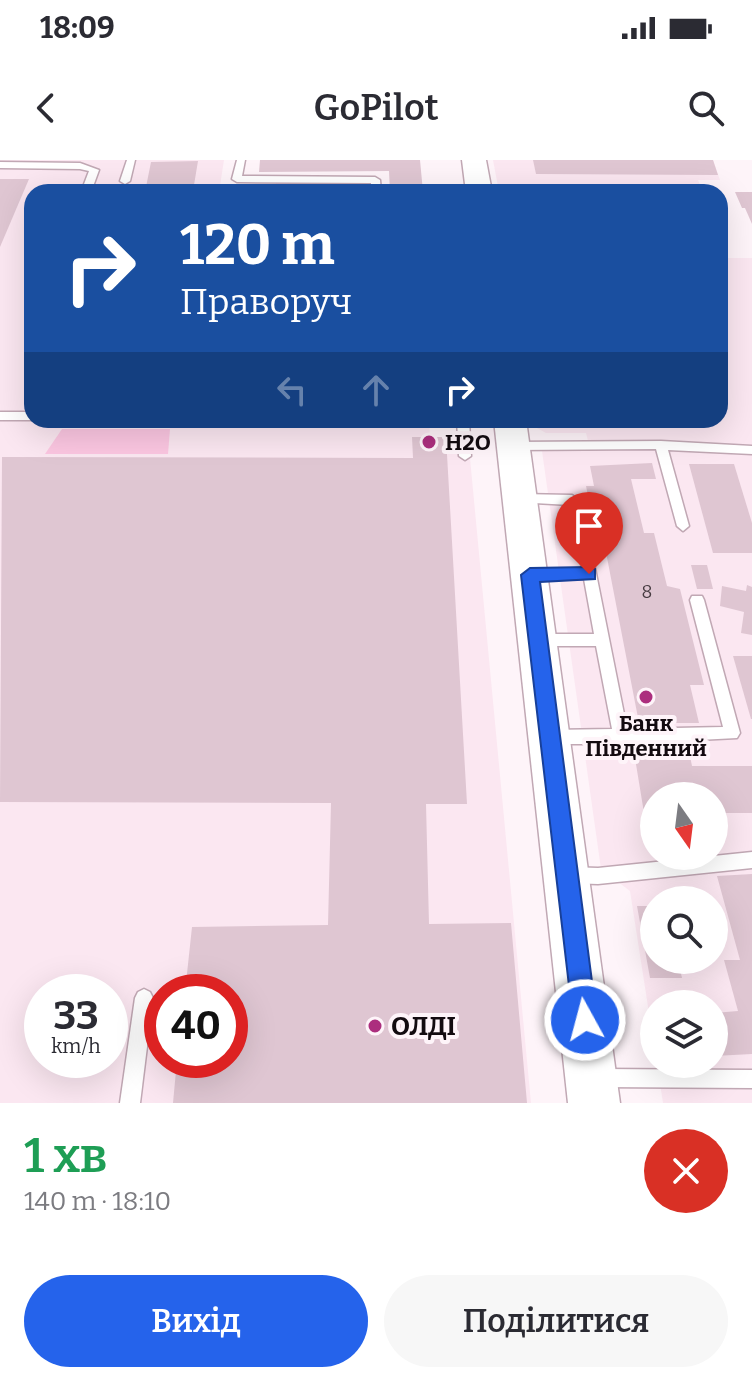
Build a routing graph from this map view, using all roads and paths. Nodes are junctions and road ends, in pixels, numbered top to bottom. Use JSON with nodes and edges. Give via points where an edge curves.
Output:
{"nodes":[{"id":1,"x":131,"y":160,"type":"edge"},
{"id":2,"x":241,"y":160,"type":"edge"},
{"id":3,"x":474,"y":160,"type":"edge"},
{"id":4,"x":0,"y":165,"type":"edge"},
{"id":5,"x":125,"y":181,"type":"dead end"},
{"id":6,"x":89,"y":184,"type":"edge"},
{"id":7,"x":375,"y":184,"type":"edge"},
{"id":8,"x":478,"y":184,"type":"edge"},
{"id":9,"x":0,"y":416,"type":"edge"},
{"id":10,"x":24,"y":416,"type":"edge"},
{"id":11,"x":463,"y":428,"type":"edge"},
{"id":12,"x":512,"y":433,"type":"edge"},
{"id":13,"x":661,"y":445,"type":"junction"},
{"id":14,"x":752,"y":450,"type":"edge"},
{"id":15,"x":465,"y":456,"type":"dead end"},
{"id":16,"x":520,"y":499,"type":"junction"},
{"id":17,"x":683,"y":526,"type":"dead end"},
{"id":18,"x":589,"y":574,"type":"junction"},
{"id":19,"x":530,"y":575,"type":"junction"},
{"id":20,"x":697,"y":600,"type":"dead end"},
{"id":21,"x":538,"y":640,"type":"junction"},
{"id":22,"x":602,"y":640,"type":"junction"},
{"id":23,"x":551,"y":737,"type":"junction"},
{"id":24,"x":621,"y":737,"type":"junction"},
{"id":25,"x":752,"y":860,"type":"edge"},
{"id":26,"x":569,"y":875,"type":"junction"},
{"id":27,"x":144,"y":998,"type":"dead end"},
{"id":28,"x":752,"y":1079,"type":"edge"},
{"id":29,"x":593,"y":1090,"type":"edge"},
{"id":30,"x":130,"y":1103,"type":"edge"}],
"edges":[{"from":1,"to":5,"type":"lane"},
{"from":2,"to":7,"type":"lane","via":[[237,179]]},
{"from":3,"to":8,"type":"street"},
{"from":4,"to":6,"type":"lane","via":[[80,166],[94,170]]},
{"from":9,"to":10,"type":"lane"},
{"from":11,"to":15,"type":"lane"},
{"from":12,"to":13,"type":"lane"},
{"from":12,"to":16,"type":"street"},
{"from":13,"to":14,"type":"lane"},
{"from":13,"to":17,"type":"lane"},
{"from":16,"to":18,"type":"lane","via":[[575,502]]},
{"from":16,"to":19,"type":"street"},
{"from":18,"to":19,"type":"lane"},
{"from":18,"to":22,"type":"lane"},
{"from":19,"to":21,"type":"street"},
{"from":20,"to":24,"type":"lane","via":[[732,733]]},
{"from":21,"to":22,"type":"lane"},
{"from":21,"to":23,"type":"street"},
{"from":22,"to":24,"type":"lane"},
{"from":23,"to":24,"type":"lane"},
{"from":23,"to":26,"type":"street"},
{"from":25,"to":26,"type":"lane"},
{"from":26,"to":29,"type":"street"},
{"from":27,"to":30,"type":"lane"},
{"from":28,"to":29,"type":"lane"}]}
